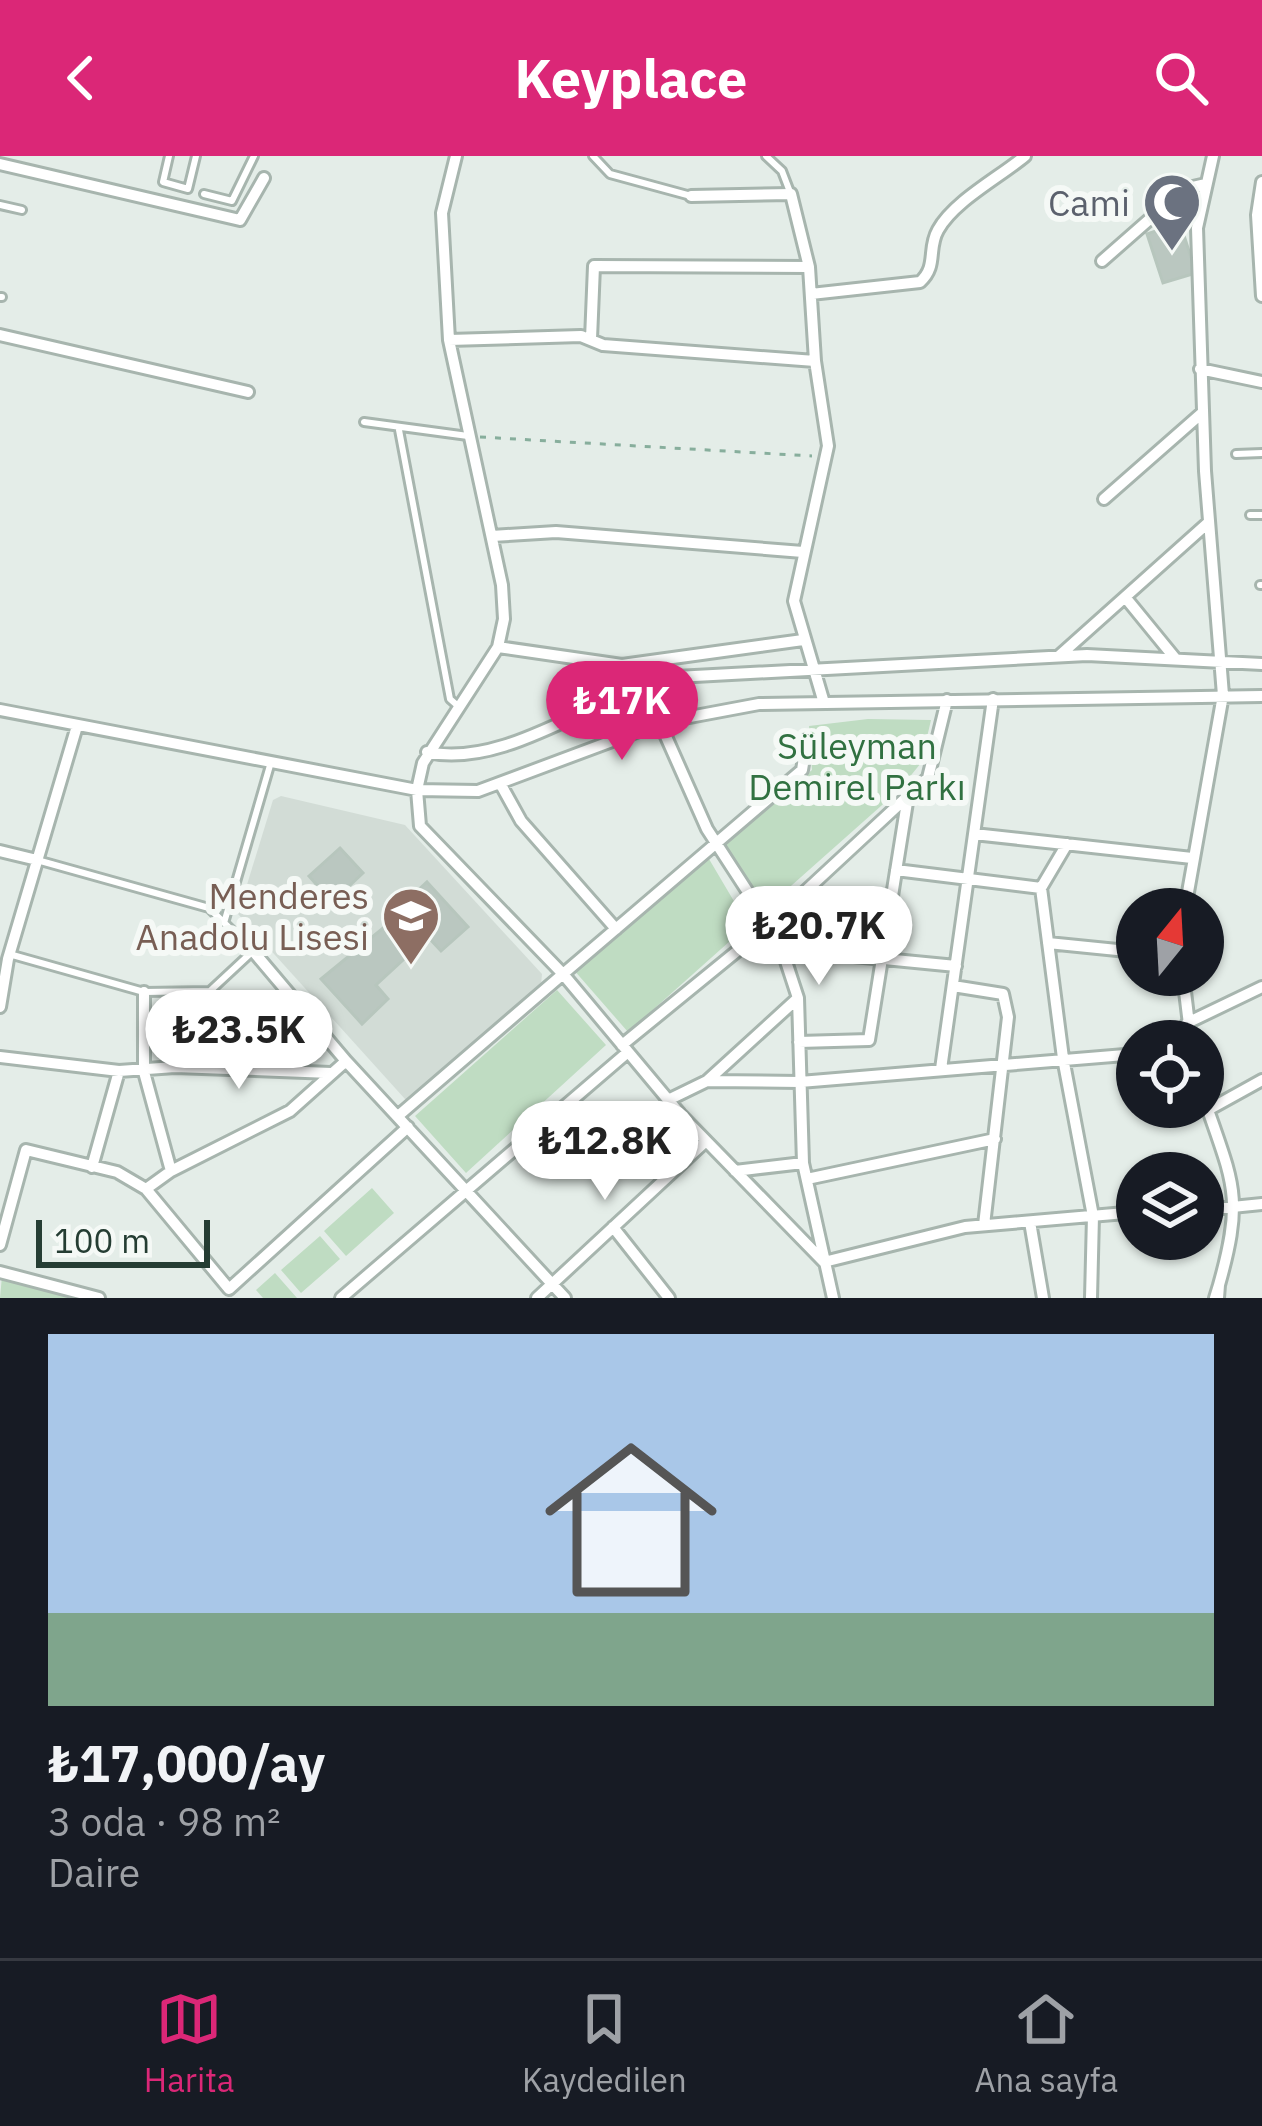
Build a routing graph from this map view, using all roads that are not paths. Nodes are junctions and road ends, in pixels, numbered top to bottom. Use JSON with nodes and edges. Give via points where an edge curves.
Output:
{"nodes":[{"id":1,"x":170,"y":156,"type":"edge"},
{"id":2,"x":196,"y":156,"type":"edge"},
{"id":3,"x":254,"y":156,"type":"edge"},
{"id":4,"x":456,"y":156,"type":"edge"},
{"id":5,"x":593,"y":156,"type":"edge"},
{"id":6,"x":766,"y":156,"type":"edge"},
{"id":7,"x":1025,"y":156,"type":"edge"},
{"id":8,"x":1213,"y":156,"type":"edge"},
{"id":9,"x":0,"y":160,"type":"edge"},
{"id":10,"x":250,"y":168,"type":"junction"},
{"id":11,"x":264,"y":178,"type":"joint"},
{"id":12,"x":1262,"y":182,"type":"edge"},
{"id":13,"x":1206,"y":184,"type":"junction"},
{"id":14,"x":204,"y":194,"type":"dead end"},
{"id":15,"x":791,"y":194,"type":"junction"},
{"id":16,"x":691,"y":196,"type":"joint"},
{"id":17,"x":0,"y":205,"type":"edge"},
{"id":18,"x":22,"y":210,"type":"dead end"},
{"id":19,"x":1102,"y":261,"type":"dead end"},
{"id":20,"x":809,"y":267,"type":"junction"},
{"id":21,"x":811,"y":294,"type":"junction"},
{"id":22,"x":1262,"y":296,"type":"edge"},
{"id":23,"x":0,"y":335,"type":"edge"},
{"id":24,"x":591,"y":339,"type":"junction"},
{"id":25,"x":449,"y":340,"type":"junction"},
{"id":26,"x":815,"y":361,"type":"junction"},
{"id":27,"x":1200,"y":369,"type":"junction"},
{"id":28,"x":1262,"y":382,"type":"edge"},
{"id":29,"x":248,"y":392,"type":"dead end"},
{"id":30,"x":1202,"y":413,"type":"junction"},
{"id":31,"x":364,"y":422,"type":"dead end"},
{"id":32,"x":400,"y":430,"type":"junction"},
{"id":33,"x":473,"y":436,"type":"junction"},
{"id":34,"x":1262,"y":453,"type":"edge"},
{"id":35,"x":1236,"y":454,"type":"dead end"},
{"id":36,"x":1105,"y":499,"type":"dead end"},
{"id":37,"x":1250,"y":515,"type":"dead end"},
{"id":38,"x":1262,"y":515,"type":"edge"},
{"id":39,"x":1210,"y":522,"type":"junction"},
{"id":40,"x":492,"y":536,"type":"junction"},
{"id":41,"x":803,"y":552,"type":"junction"},
{"id":42,"x":1125,"y":597,"type":"junction"},
{"id":43,"x":803,"y":640,"type":"junction"},
{"id":44,"x":498,"y":647,"type":"junction"},
{"id":45,"x":1059,"y":656,"type":"junction"},
{"id":46,"x":1174,"y":657,"type":"junction"},
{"id":47,"x":1262,"y":664,"type":"edge"},
{"id":48,"x":622,"y":665,"type":"junction"},
{"id":49,"x":1221,"y":666,"type":"junction"},
{"id":50,"x":816,"y":670,"type":"junction"},
{"id":51,"x":630,"y":695,"type":"junction"},
{"id":52,"x":1223,"y":695,"type":"junction"},
{"id":53,"x":1262,"y":696,"type":"edge"},
{"id":54,"x":993,"y":699,"type":"junction"},
{"id":55,"x":946,"y":700,"type":"junction"},
{"id":56,"x":824,"y":703,"type":"junction"},
{"id":57,"x":459,"y":707,"type":"junction"},
{"id":58,"x":0,"y":710,"type":"edge"},
{"id":59,"x":660,"y":723,"type":"junction"},
{"id":60,"x":77,"y":726,"type":"junction"},
{"id":61,"x":806,"y":740,"type":"dead end"},
{"id":62,"x":427,"y":752,"type":"junction"},
{"id":63,"x":271,"y":762,"type":"junction"},
{"id":64,"x":500,"y":784,"type":"junction"},
{"id":65,"x":417,"y":790,"type":"junction"},
{"id":66,"x":908,"y":796,"type":"junction"},
{"id":67,"x":974,"y":834,"type":"junction"},
{"id":68,"x":716,"y":843,"type":"junction"},
{"id":69,"x":1067,"y":844,"type":"junction"},
{"id":70,"x":0,"y":851,"type":"edge"},
{"id":71,"x":1192,"y":858,"type":"junction"},
{"id":72,"x":37,"y":860,"type":"junction"},
{"id":73,"x":896,"y":870,"type":"junction"},
{"id":74,"x":968,"y":880,"type":"junction"},
{"id":75,"x":1041,"y":888,"type":"junction"},
{"id":76,"x":1188,"y":888,"type":"edge"},
{"id":77,"x":224,"y":923,"type":"junction"},
{"id":78,"x":769,"y":925,"type":"junction"},
{"id":79,"x":616,"y":929,"type":"junction"},
{"id":80,"x":1048,"y":944,"type":"junction"},
{"id":81,"x":782,"y":949,"type":"junction"},
{"id":82,"x":1116,"y":950,"type":"edge"},
{"id":83,"x":253,"y":951,"type":"junction"},
{"id":84,"x":5,"y":953,"type":"edge"},
{"id":85,"x":882,"y":957,"type":"junction"},
{"id":86,"x":956,"y":966,"type":"junction"},
{"id":87,"x":563,"y":974,"type":"junction"},
{"id":88,"x":953,"y":986,"type":"junction"},
{"id":89,"x":1262,"y":987,"type":"edge"},
{"id":90,"x":144,"y":992,"type":"junction"},
{"id":91,"x":798,"y":998,"type":"junction"},
{"id":92,"x":0,"y":1006,"type":"edge"},
{"id":93,"x":1192,"y":1020,"type":"edge"},
{"id":94,"x":800,"y":1042,"type":"junction"},
{"id":95,"x":625,"y":1048,"type":"junction"},
{"id":96,"x":1116,"y":1055,"type":"edge"},
{"id":97,"x":0,"y":1057,"type":"edge"},
{"id":98,"x":1063,"y":1058,"type":"junction"},
{"id":99,"x":346,"y":1061,"type":"junction"},
{"id":100,"x":1004,"y":1063,"type":"junction"},
{"id":101,"x":941,"y":1069,"type":"junction"},
{"id":102,"x":119,"y":1071,"type":"junction"},
{"id":103,"x":144,"y":1072,"type":"junction"},
{"id":104,"x":332,"y":1073,"type":"junction"},
{"id":105,"x":1262,"y":1080,"type":"edge"},
{"id":106,"x":706,"y":1081,"type":"junction"},
{"id":107,"x":800,"y":1082,"type":"junction"},
{"id":108,"x":668,"y":1100,"type":"junction"},
{"id":109,"x":1224,"y":1101,"type":"edge"},
{"id":110,"x":398,"y":1116,"type":"junction"},
{"id":111,"x":408,"y":1127,"type":"junction"},
{"id":112,"x":1214,"y":1128,"type":"edge"},
{"id":113,"x":995,"y":1139,"type":"junction"},
{"id":114,"x":706,"y":1141,"type":"junction"},
{"id":115,"x":803,"y":1163,"type":"junction"},
{"id":116,"x":92,"y":1167,"type":"junction"},
{"id":117,"x":171,"y":1171,"type":"junction"},
{"id":118,"x":735,"y":1171,"type":"junction"},
{"id":119,"x":807,"y":1179,"type":"junction"},
{"id":120,"x":464,"y":1188,"type":"junction"},
{"id":121,"x":146,"y":1189,"type":"junction"},
{"id":122,"x":1262,"y":1204,"type":"edge"},
{"id":123,"x":1224,"y":1210,"type":"edge"},
{"id":124,"x":1235,"y":1210,"type":"junction"},
{"id":125,"x":1116,"y":1214,"type":"edge"},
{"id":126,"x":1093,"y":1216,"type":"junction"},
{"id":127,"x":1030,"y":1222,"type":"junction"},
{"id":128,"x":984,"y":1225,"type":"junction"},
{"id":129,"x":613,"y":1227,"type":"junction"},
{"id":130,"x":0,"y":1245,"type":"edge"},
{"id":131,"x":824,"y":1262,"type":"junction"},
{"id":132,"x":0,"y":1272,"type":"edge"},
{"id":133,"x":553,"y":1283,"type":"junction"},
{"id":134,"x":229,"y":1289,"type":"junction"},
{"id":135,"x":1217,"y":1294,"type":"edge"},
{"id":136,"x":99,"y":1298,"type":"edge"},
{"id":137,"x":217,"y":1298,"type":"edge"},
{"id":138,"x":341,"y":1298,"type":"edge"},
{"id":139,"x":537,"y":1298,"type":"edge"},
{"id":140,"x":566,"y":1298,"type":"edge"},
{"id":141,"x":669,"y":1298,"type":"edge"},
{"id":142,"x":833,"y":1298,"type":"edge"},
{"id":143,"x":1042,"y":1298,"type":"edge"},
{"id":144,"x":1091,"y":1298,"type":"edge"}],
"edges":[{"from":1,"to":2,"type":"lane","via":[[163,182],[188,189]]},
{"from":3,"to":10,"type":"lane"},
{"from":4,"to":25,"type":"street","via":[[442,213]]},
{"from":5,"to":16,"type":"lane","via":[[610,174]]},
{"from":6,"to":15,"type":"lane"},
{"from":7,"to":21,"type":"street","via":[[944,221],[920,282]]},
{"from":8,"to":13,"type":"street"},
{"from":9,"to":11,"type":"street","via":[[240,220]]},
{"from":10,"to":11,"type":"lane"},
{"from":10,"to":14,"type":"lane","via":[[232,201]]},
{"from":12,"to":22,"type":"street"},
{"from":13,"to":19,"type":"street","via":[[1184,189]]},
{"from":13,"to":27,"type":"street","via":[[1196,228]]},
{"from":15,"to":16,"type":"street"},
{"from":15,"to":20,"type":"street"},
{"from":17,"to":18,"type":"lane"},
{"from":20,"to":21,"type":"street"},
{"from":20,"to":24,"type":"street","via":[[593,266]]},
{"from":21,"to":26,"type":"street"},
{"from":23,"to":29,"type":"street"},
{"from":24,"to":25,"type":"street"},
{"from":24,"to":26,"type":"street"},
{"from":25,"to":33,"type":"street"},
{"from":26,"to":41,"type":"street","via":[[828,457]]},
{"from":27,"to":28,"type":"street"},
{"from":27,"to":30,"type":"street"},
{"from":30,"to":36,"type":"street"},
{"from":30,"to":39,"type":"street"},
{"from":31,"to":32,"type":"lane"},
{"from":32,"to":33,"type":"lane"},
{"from":32,"to":57,"type":"lane","via":[[450,699]]},
{"from":33,"to":40,"type":"street"},
{"from":34,"to":35,"type":"lane"},
{"from":37,"to":38,"type":"lane"},
{"from":39,"to":42,"type":"street"},
{"from":39,"to":49,"type":"street"},
{"from":40,"to":41,"type":"street","via":[[556,532]]},
{"from":40,"to":44,"type":"street","via":[[505,600]]},
{"from":41,"to":43,"type":"street","via":[[794,590]]},
{"from":42,"to":45,"type":"street"},
{"from":42,"to":46,"type":"street"},
{"from":43,"to":48,"type":"street"},
{"from":43,"to":50,"type":"street"},
{"from":44,"to":48,"type":"street"},
{"from":44,"to":57,"type":"street"},
{"from":45,"to":46,"type":"street"},
{"from":45,"to":50,"type":"street"},
{"from":46,"to":49,"type":"street"},
{"from":47,"to":49,"type":"street"},
{"from":48,"to":51,"type":"street"},
{"from":49,"to":52,"type":"street"},
{"from":50,"to":51,"type":"street","via":[[676,677]]},
{"from":50,"to":56,"type":"street"},
{"from":51,"to":62,"type":"street","via":[[561,726],[454,755]]},
{"from":52,"to":53,"type":"street"},
{"from":52,"to":54,"type":"street"},
{"from":52,"to":71,"type":"street"},
{"from":54,"to":55,"type":"street"},
{"from":54,"to":67,"type":"street"},
{"from":55,"to":56,"type":"street"},
{"from":55,"to":66,"type":"street","via":[[928,778]]},
{"from":56,"to":59,"type":"street","via":[[759,704]]},
{"from":57,"to":62,"type":"street"},
{"from":58,"to":60,"type":"street"},
{"from":59,"to":64,"type":"street"},
{"from":59,"to":68,"type":"street"},
{"from":60,"to":63,"type":"street"},
{"from":60,"to":72,"type":"street"},
{"from":61,"to":68,"type":"street","via":[[802,770]]},
{"from":62,"to":65,"type":"street"},
{"from":63,"to":65,"type":"street"},
{"from":63,"to":77,"type":"lane"},
{"from":64,"to":65,"type":"street"},
{"from":64,"to":79,"type":"street","via":[[520,821]]},
{"from":65,"to":87,"type":"street","via":[[420,826]]},
{"from":66,"to":73,"type":"street"},
{"from":66,"to":78,"type":"street"},
{"from":67,"to":69,"type":"street"},
{"from":67,"to":74,"type":"street"},
{"from":68,"to":78,"type":"street"},
{"from":68,"to":79,"type":"street"},
{"from":69,"to":71,"type":"street"},
{"from":69,"to":75,"type":"street"},
{"from":70,"to":72,"type":"street"},
{"from":71,"to":76,"type":"street"},
{"from":72,"to":77,"type":"lane","via":[[209,908]]},
{"from":72,"to":84,"type":"street"},
{"from":73,"to":74,"type":"street"},
{"from":73,"to":85,"type":"street"},
{"from":74,"to":75,"type":"street"},
{"from":74,"to":86,"type":"street"},
{"from":75,"to":80,"type":"street"},
{"from":77,"to":83,"type":"lane"},
{"from":78,"to":81,"type":"street"},
{"from":78,"to":95,"type":"street"},
{"from":79,"to":87,"type":"street"},
{"from":80,"to":82,"type":"street"},
{"from":80,"to":98,"type":"street"},
{"from":81,"to":85,"type":"street"},
{"from":81,"to":91,"type":"street"},
{"from":83,"to":90,"type":"lane","via":[[210,991]]},
{"from":83,"to":99,"type":"street"},
{"from":84,"to":90,"type":"lane"},
{"from":84,"to":92,"type":"street"},
{"from":85,"to":86,"type":"street"},
{"from":85,"to":94,"type":"street","via":[[869,1040]]},
{"from":86,"to":88,"type":"street"},
{"from":87,"to":95,"type":"street"},
{"from":87,"to":110,"type":"street"},
{"from":88,"to":100,"type":"street","via":[[1003,994]]},
{"from":88,"to":101,"type":"street"},
{"from":89,"to":93,"type":"street"},
{"from":90,"to":103,"type":"street"},
{"from":91,"to":94,"type":"street"},
{"from":91,"to":106,"type":"street"},
{"from":94,"to":107,"type":"street"},
{"from":95,"to":108,"type":"street"},
{"from":95,"to":120,"type":"street"},
{"from":96,"to":98,"type":"street"},
{"from":97,"to":102,"type":"street"},
{"from":98,"to":100,"type":"street"},
{"from":98,"to":126,"type":"street"},
{"from":99,"to":104,"type":"street"},
{"from":99,"to":110,"type":"street"},
{"from":100,"to":101,"type":"street"},
{"from":100,"to":113,"type":"street"},
{"from":101,"to":107,"type":"street"},
{"from":102,"to":103,"type":"street"},
{"from":102,"to":116,"type":"street"},
{"from":103,"to":104,"type":"street","via":[[176,1066]]},
{"from":103,"to":117,"type":"street"},
{"from":104,"to":117,"type":"street","via":[[290,1111]]},
{"from":105,"to":109,"type":"street"},
{"from":106,"to":107,"type":"street"},
{"from":106,"to":108,"type":"street"},
{"from":107,"to":115,"type":"street"},
{"from":108,"to":114,"type":"street"},
{"from":110,"to":111,"type":"street"},
{"from":111,"to":120,"type":"street"},
{"from":111,"to":134,"type":"street"},
{"from":112,"to":124,"type":"street"},
{"from":113,"to":119,"type":"street"},
{"from":113,"to":128,"type":"street"},
{"from":114,"to":118,"type":"street"},
{"from":114,"to":129,"type":"street"},
{"from":115,"to":118,"type":"street"},
{"from":115,"to":119,"type":"street"},
{"from":116,"to":121,"type":"street"},
{"from":116,"to":130,"type":"street","via":[[26,1150]]},
{"from":117,"to":121,"type":"street"},
{"from":118,"to":131,"type":"street"},
{"from":119,"to":131,"type":"street"},
{"from":120,"to":133,"type":"street"},
{"from":120,"to":138,"type":"street"},
{"from":121,"to":134,"type":"street"},
{"from":122,"to":124,"type":"street"},
{"from":123,"to":124,"type":"street"},
{"from":124,"to":135,"type":"street"},
{"from":125,"to":126,"type":"street"},
{"from":126,"to":127,"type":"street"},
{"from":126,"to":144,"type":"street"},
{"from":127,"to":128,"type":"street"},
{"from":127,"to":143,"type":"street"},
{"from":128,"to":131,"type":"street"},
{"from":129,"to":133,"type":"street"},
{"from":129,"to":141,"type":"street"},
{"from":131,"to":142,"type":"street"},
{"from":132,"to":136,"type":"street"},
{"from":133,"to":139,"type":"street"},
{"from":133,"to":140,"type":"street"},
{"from":134,"to":137,"type":"street"}]}
